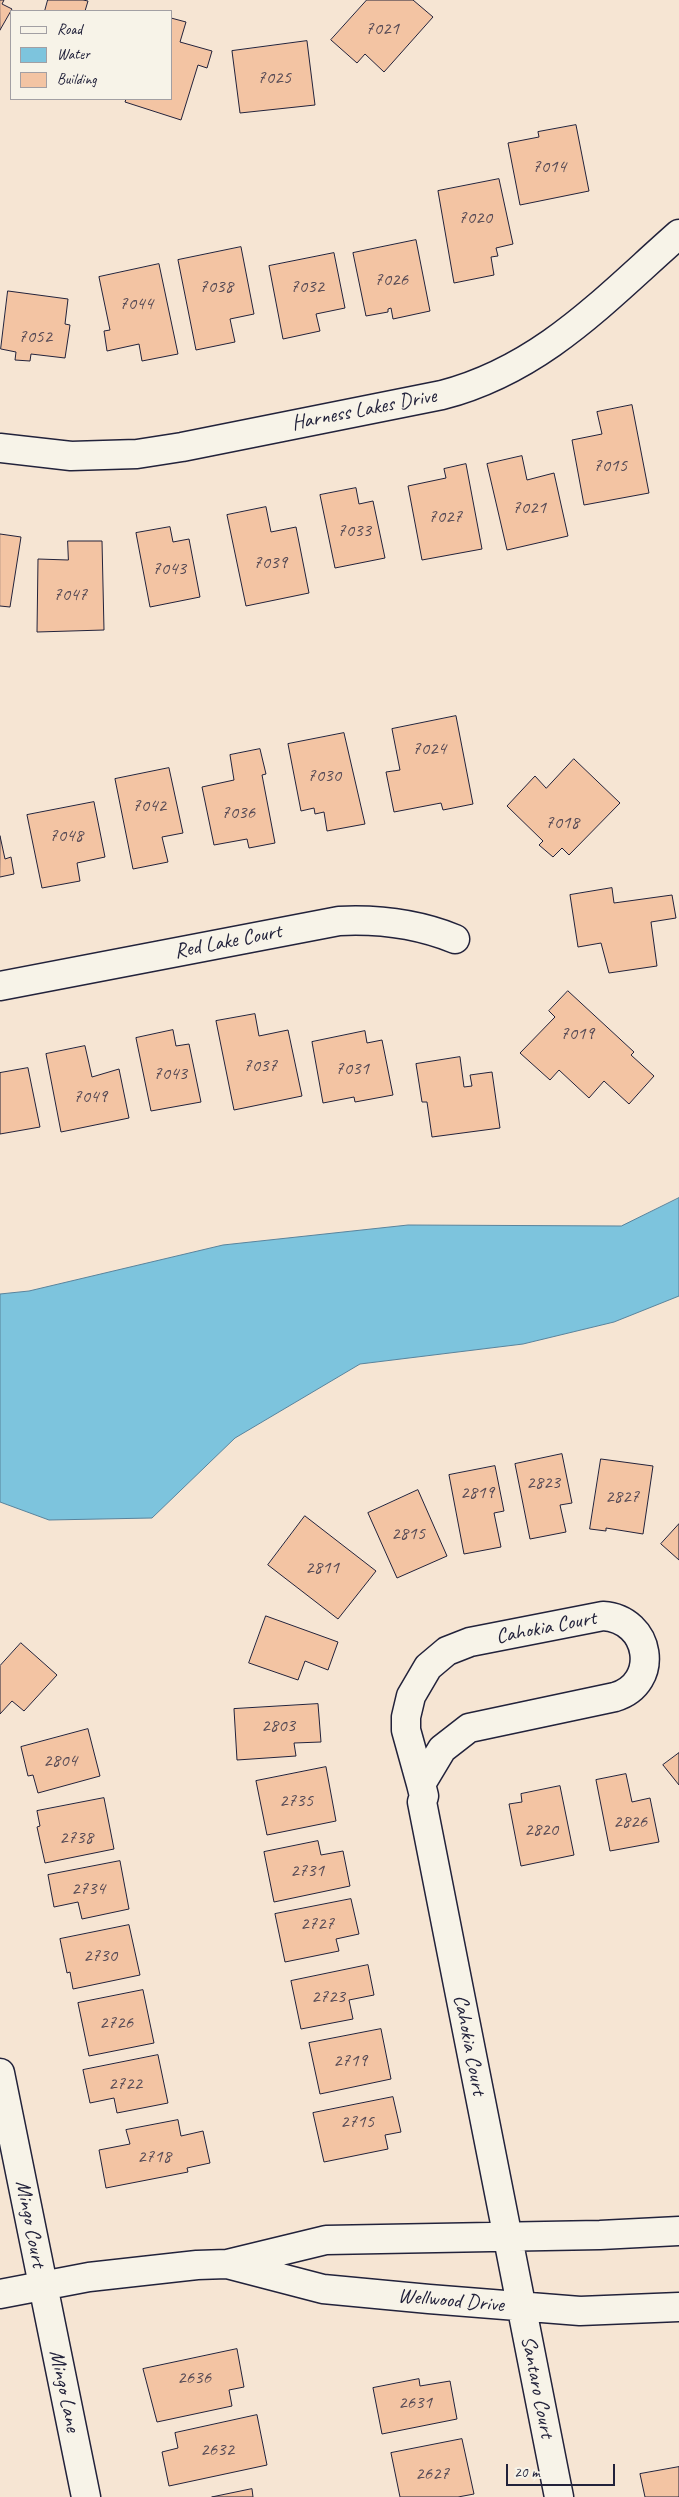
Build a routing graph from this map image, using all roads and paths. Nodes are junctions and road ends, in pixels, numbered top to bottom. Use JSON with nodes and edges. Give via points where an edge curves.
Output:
{"nodes":[{"id":1,"x":679,"y":234,"type":"edge"},
{"id":2,"x":0,"y":448,"type":"edge"},
{"id":3,"x":455,"y":939,"type":"dead end"},
{"id":4,"x":0,"y":986,"type":"edge"},
{"id":5,"x":421,"y":1784,"type":"junction"},
{"id":6,"x":0,"y":2073,"type":"edge"},
{"id":7,"x":679,"y":2230,"type":"edge"},
{"id":8,"x":506,"y":2236,"type":"junction"},
{"id":9,"x":226,"y":2264,"type":"junction"},
{"id":10,"x":42,"y":2286,"type":"junction"},
{"id":11,"x":0,"y":2294,"type":"edge"},
{"id":12,"x":521,"y":2307,"type":"junction"},
{"id":13,"x":679,"y":2307,"type":"edge"},
{"id":14,"x":86,"y":2497,"type":"edge"},
{"id":15,"x":559,"y":2497,"type":"edge"}],
"edges":[{"from":1,"to":2,"type":"street","name":"Harness Lakes Drive","via":[[544,350],[497,377],[471,387],[137,454],[71,456]]},
{"from":3,"to":4,"type":"street","name":"Red Lake Court","via":[[406,924],[339,921]]},
{"from":5,"to":5,"type":"street","name":"Cahokia Court","via":[[442,1749],[469,1728],[623,1695],[634,1686],[645,1667],[644,1646],[632,1628],[616,1618],[602,1616],[470,1642],[446,1651],[428,1667],[414,1688],[406,1717],[406,1730]]},
{"from":5,"to":8,"type":"street","name":"Cahokia Court"},
{"from":6,"to":10,"type":"street","name":"Mingo Court"},
{"from":7,"to":8,"type":"street","name":"Wellwood Drive"},
{"from":8,"to":9,"type":"street","name":"Wellwood Drive","via":[[326,2240]]},
{"from":8,"to":12,"type":"street","name":"Cahokia Court"},
{"from":9,"to":10,"type":"street","name":"Wellwood Drive","via":[[89,2277]]},
{"from":9,"to":12,"type":"street","name":"Wellwood Drive","via":[[323,2288]]},
{"from":10,"to":11,"type":"street","name":"Wellwood Drive"},
{"from":10,"to":14,"type":"street","name":"Mingo Lane"},
{"from":12,"to":13,"type":"street","name":"Wellwood Drive","via":[[580,2311]]},
{"from":12,"to":15,"type":"street","name":"Santaro Court"}]}
